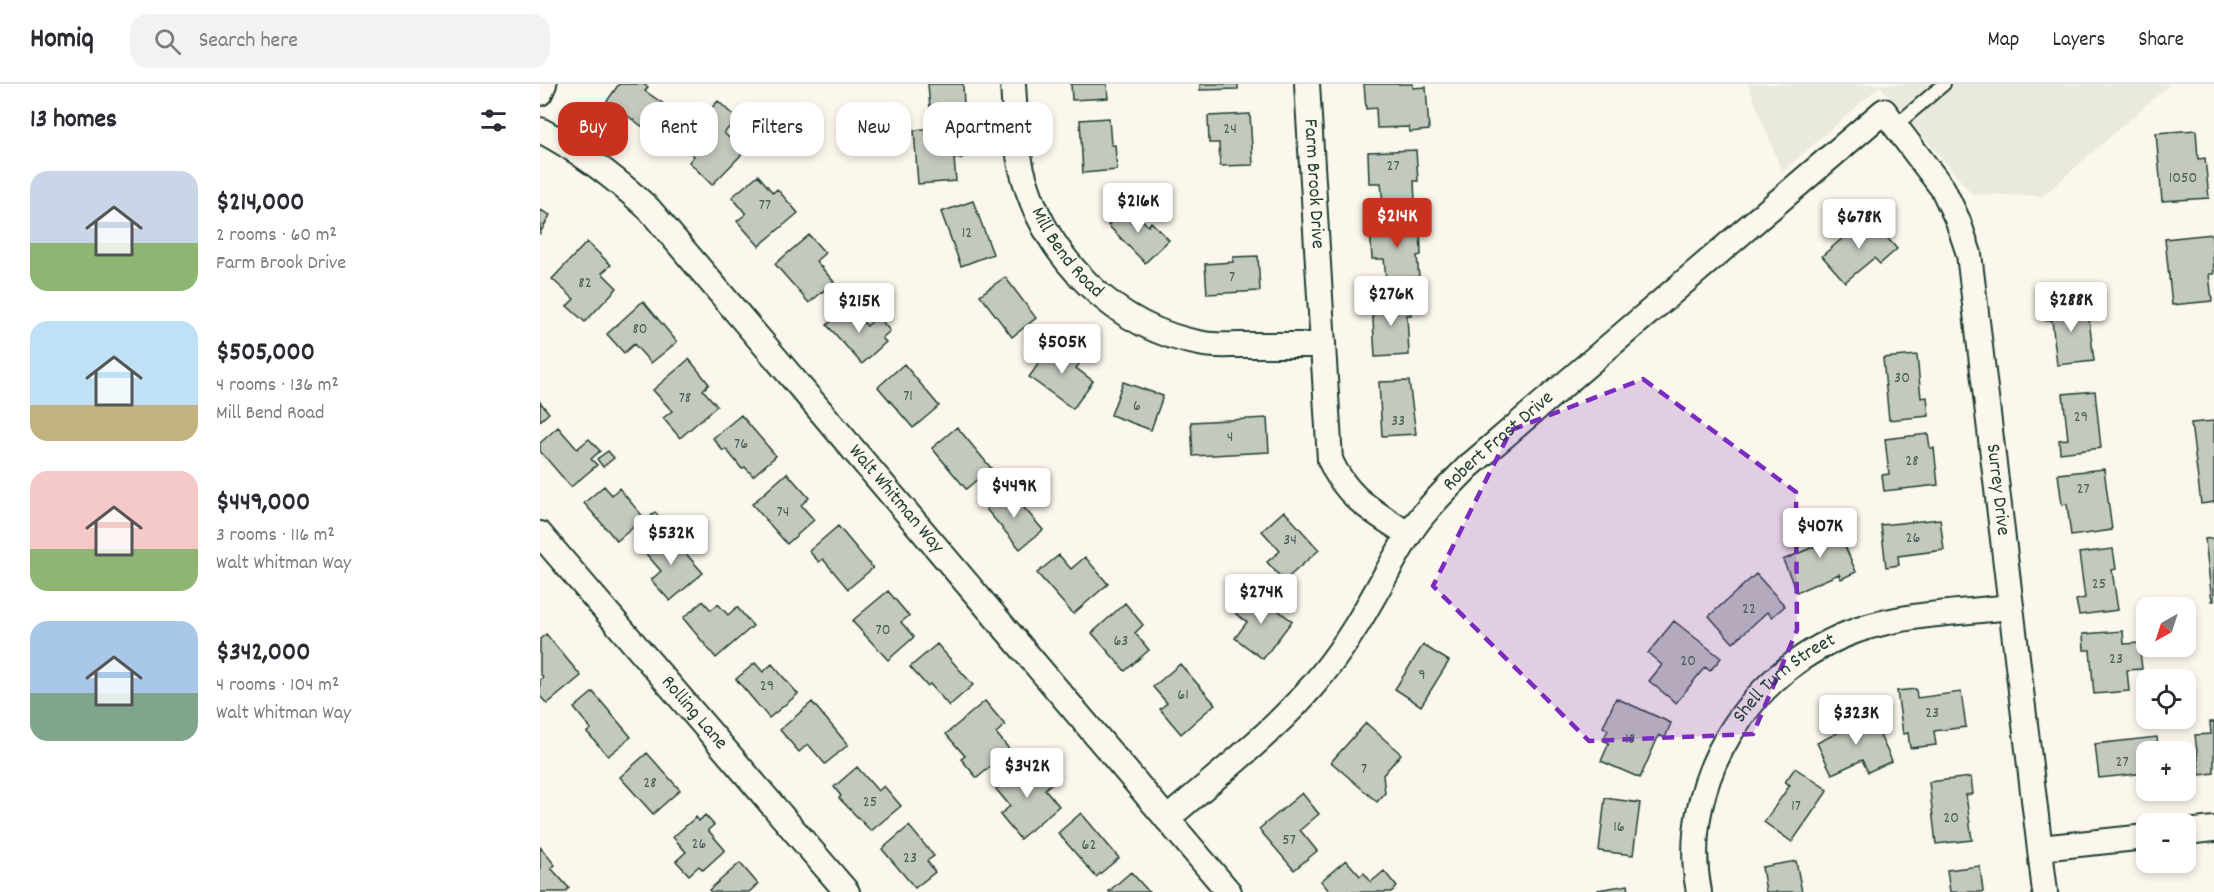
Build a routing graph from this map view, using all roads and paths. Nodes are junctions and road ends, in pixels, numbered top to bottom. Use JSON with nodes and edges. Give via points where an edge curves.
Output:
{"nodes":[{"id":1,"x":544,"y":84,"type":"edge"},
{"id":2,"x":1013,"y":84,"type":"edge"},
{"id":3,"x":1307,"y":84,"type":"edge"},
{"id":4,"x":1944,"y":84,"type":"edge"},
{"id":5,"x":540,"y":93,"type":"edge"},
{"id":6,"x":1890,"y":118,"type":"junction"},
{"id":7,"x":540,"y":130,"type":"edge"},
{"id":8,"x":1323,"y":345,"type":"junction"},
{"id":9,"x":540,"y":534,"type":"edge"},
{"id":10,"x":1409,"y":535,"type":"junction"},
{"id":11,"x":2011,"y":607,"type":"junction"},
{"id":12,"x":1167,"y":819,"type":"junction"},
{"id":13,"x":2214,"y":829,"type":"edge"},
{"id":14,"x":2196,"y":831,"type":"edge"},
{"id":15,"x":2136,"y":838,"type":"edge"},
{"id":16,"x":2040,"y":848,"type":"junction"},
{"id":17,"x":847,"y":892,"type":"edge"},
{"id":18,"x":1229,"y":892,"type":"edge"},
{"id":19,"x":1699,"y":892,"type":"edge"},
{"id":20,"x":2045,"y":892,"type":"edge"}],
"edges":[{"from":1,"to":5,"type":"street"},
{"from":2,"to":8,"type":"street","name":"Mill Bend Road","via":[[1022,169],[1032,203],[1050,239],[1074,272],[1103,299],[1137,321],[1205,345]]},
{"from":3,"to":8,"type":"street","name":"Farm Brook Drive"},
{"from":4,"to":6,"type":"lane"},
{"from":6,"to":10,"type":"street","name":"Robert Frost Drive","via":[[1468,467]]},
{"from":6,"to":11,"type":"street","name":"Surrey Drive","via":[[1943,189],[1968,254]]},
{"from":7,"to":12,"type":"street","name":"Walt Whitman Way","via":[[611,174],[649,209]]},
{"from":8,"to":10,"type":"street","name":"Farm Brook Drive","via":[[1330,460],[1353,497]]},
{"from":9,"to":17,"type":"street","name":"Rolling Lane"},
{"from":10,"to":12,"type":"street","name":"Robert Frost Drive","via":[[1360,622],[1324,673],[1282,719]]},
{"from":11,"to":16,"type":"street","name":"Surrey Drive"},
{"from":11,"to":19,"type":"street","name":"Shell Turn Street","via":[[1893,620],[1858,629],[1824,644],[1758,694],[1715,760],[1702,800],[1695,841]]},
{"from":12,"to":18,"type":"street","name":"Walt Whitman Way"},
{"from":13,"to":14,"type":"street"},
{"from":15,"to":16,"type":"street"},
{"from":16,"to":20,"type":"street","name":"Surrey Drive"}]}
